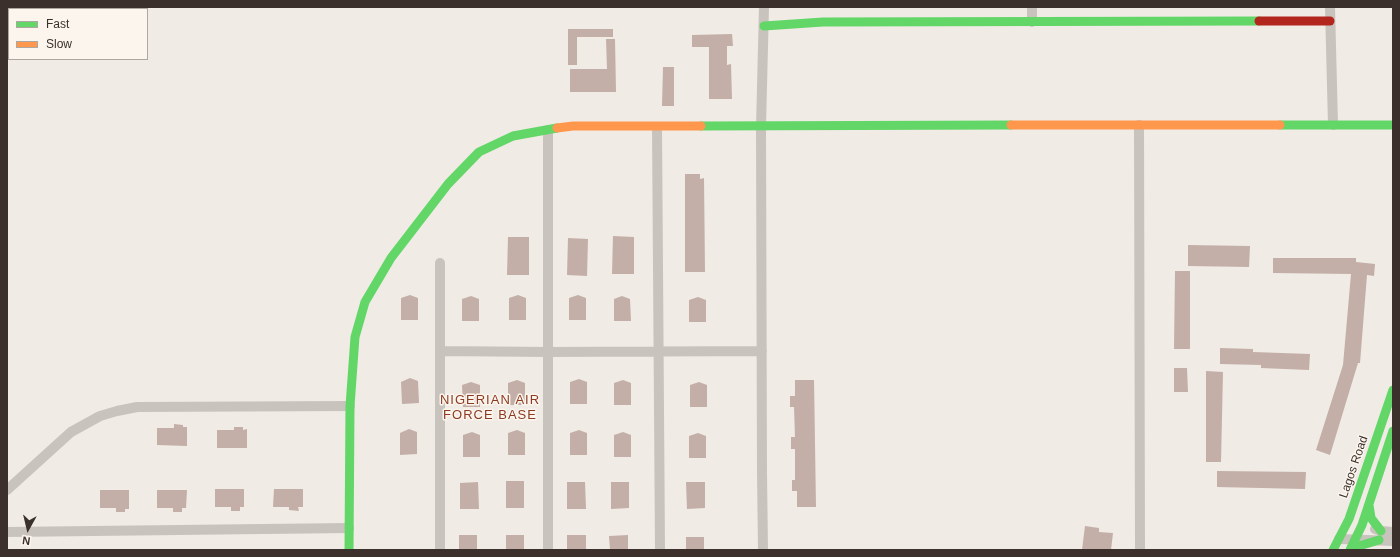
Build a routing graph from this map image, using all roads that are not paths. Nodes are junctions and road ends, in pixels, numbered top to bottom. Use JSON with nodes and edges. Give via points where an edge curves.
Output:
{"nodes":[{"id":1,"x":764,"y":7,"type":"edge"},
{"id":2,"x":1032,"y":7,"type":"edge"},
{"id":3,"x":1330,"y":7,"type":"edge"},
{"id":4,"x":1330,"y":21,"type":"junction"},
{"id":5,"x":1032,"y":22,"type":"junction"},
{"id":6,"x":764,"y":26,"type":"junction"},
{"id":7,"x":1139,"y":125,"type":"junction"},
{"id":8,"x":1334,"y":125,"type":"junction"},
{"id":9,"x":1393,"y":125,"type":"edge"},
{"id":10,"x":657,"y":127,"type":"junction"},
{"id":11,"x":761,"y":127,"type":"junction"},
{"id":12,"x":548,"y":130,"type":"junction"},
{"id":13,"x":440,"y":263,"type":"dead end"},
{"id":14,"x":440,"y":351,"type":"junction"},
{"id":15,"x":762,"y":351,"type":"junction"},
{"id":16,"x":548,"y":352,"type":"junction"},
{"id":17,"x":658,"y":352,"type":"junction"},
{"id":18,"x":1393,"y":390,"type":"edge"},
{"id":19,"x":350,"y":406,"type":"junction"},
{"id":20,"x":1393,"y":431,"type":"edge"},
{"id":21,"x":7,"y":490,"type":"edge"},
{"id":22,"x":1369,"y":505,"type":"junction"},
{"id":23,"x":1349,"y":519,"type":"junction"},
{"id":24,"x":1362,"y":525,"type":"junction"},
{"id":25,"x":350,"y":528,"type":"junction"},
{"id":26,"x":7,"y":532,"type":"edge"},
{"id":27,"x":1393,"y":532,"type":"edge"},
{"id":28,"x":1380,"y":535,"type":"junction"},
{"id":29,"x":1339,"y":539,"type":"junction"},
{"id":30,"x":1355,"y":540,"type":"junction"},
{"id":31,"x":1393,"y":541,"type":"edge"},
{"id":32,"x":350,"y":550,"type":"edge"},
{"id":33,"x":440,"y":550,"type":"edge"},
{"id":34,"x":548,"y":550,"type":"edge"},
{"id":35,"x":660,"y":550,"type":"edge"},
{"id":36,"x":763,"y":550,"type":"edge"},
{"id":37,"x":1140,"y":550,"type":"edge"},
{"id":38,"x":1333,"y":550,"type":"edge"},
{"id":39,"x":1351,"y":550,"type":"edge"}],
"edges":[{"from":1,"to":6,"type":"street"},
{"from":2,"to":5,"type":"street"},
{"from":3,"to":4,"type":"street"},
{"from":4,"to":5,"type":"street"},
{"from":4,"to":8,"type":"street"},
{"from":5,"to":6,"type":"street","via":[[823,22]]},
{"from":6,"to":11,"type":"street"},
{"from":7,"to":8,"type":"street"},
{"from":7,"to":11,"type":"street"},
{"from":7,"to":37,"type":"street"},
{"from":8,"to":9,"type":"street"},
{"from":10,"to":11,"type":"street"},
{"from":10,"to":12,"type":"street","via":[[573,126]]},
{"from":10,"to":17,"type":"street"},
{"from":11,"to":15,"type":"street"},
{"from":12,"to":16,"type":"street"},
{"from":12,"to":19,"type":"street","via":[[513,136],[479,152],[448,184],[391,258],[365,302],[355,337]]},
{"from":13,"to":14,"type":"street"},
{"from":14,"to":16,"type":"street"},
{"from":14,"to":33,"type":"street"},
{"from":15,"to":17,"type":"street"},
{"from":15,"to":36,"type":"street"},
{"from":16,"to":17,"type":"street"},
{"from":16,"to":34,"type":"street"},
{"from":17,"to":35,"type":"street"},
{"from":18,"to":23,"type":"street","name":"Lagos Road"},
{"from":19,"to":21,"type":"street","via":[[137,407],[117,411],[100,416],[71,432]]},
{"from":19,"to":25,"type":"street"},
{"from":20,"to":22,"type":"street"},
{"from":22,"to":24,"type":"street"},
{"from":22,"to":28,"type":"street","via":[[1371,518]]},
{"from":23,"to":24,"type":"street"},
{"from":23,"to":29,"type":"street","name":"Lagos Road"},
{"from":24,"to":28,"type":"street"},
{"from":24,"to":30,"type":"street"},
{"from":25,"to":26,"type":"street"},
{"from":25,"to":32,"type":"street"},
{"from":27,"to":28,"type":"street"},
{"from":28,"to":30,"type":"street"},
{"from":28,"to":31,"type":"street"},
{"from":28,"to":39,"type":"street"},
{"from":29,"to":30,"type":"street"},
{"from":29,"to":38,"type":"street","name":"Lagos Road"},
{"from":30,"to":39,"type":"street"}]}
